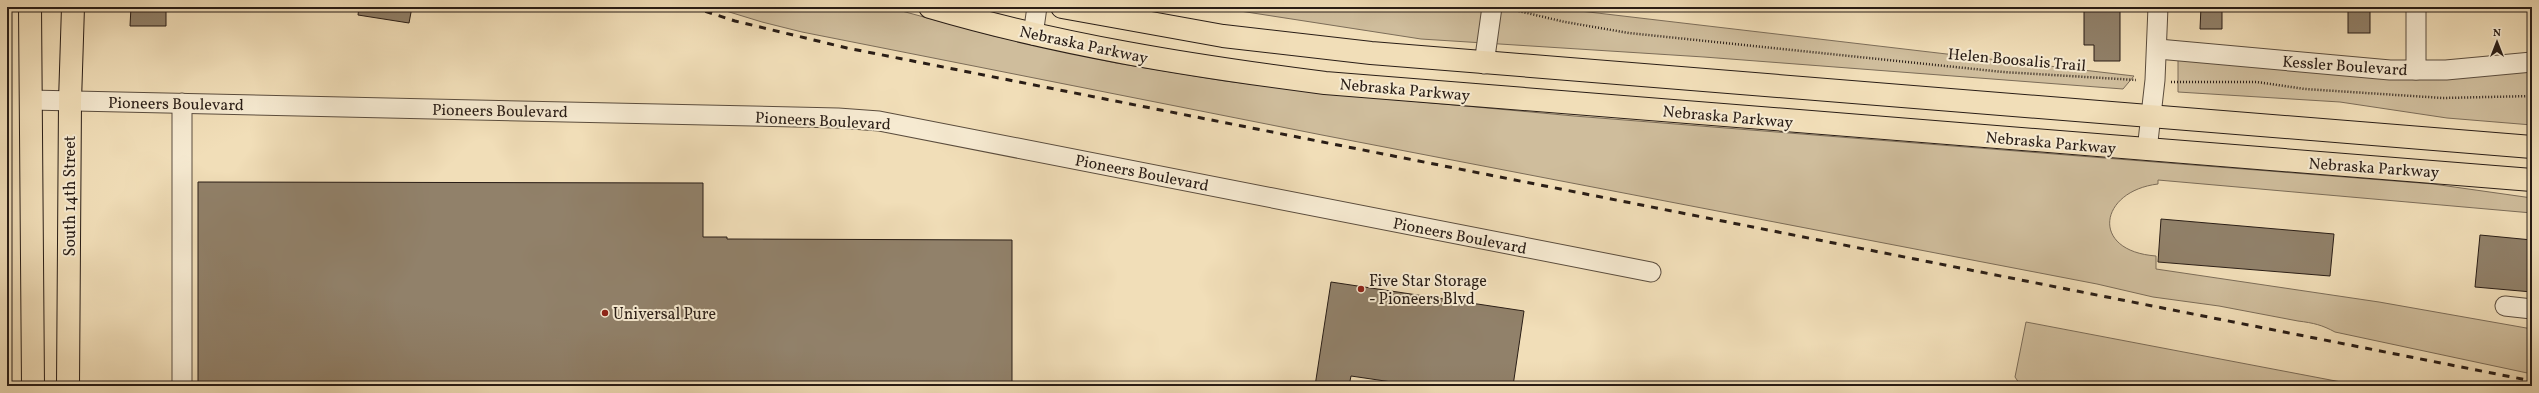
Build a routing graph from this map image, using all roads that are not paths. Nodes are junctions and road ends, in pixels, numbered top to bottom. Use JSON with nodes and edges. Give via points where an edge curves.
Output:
{"nodes":[{"id":1,"x":30,"y":7,"type":"edge"},
{"id":2,"x":73,"y":7,"type":"edge"},
{"id":3,"x":930,"y":7,"type":"edge"},
{"id":4,"x":1037,"y":7,"type":"edge"},
{"id":5,"x":1062,"y":7,"type":"edge"},
{"id":6,"x":1492,"y":7,"type":"edge"},
{"id":7,"x":2158,"y":7,"type":"edge"},
{"id":8,"x":2416,"y":7,"type":"edge"},
{"id":9,"x":1033,"y":34,"type":"junction"},
{"id":10,"x":2158,"y":49,"type":"junction"},
{"id":11,"x":2532,"y":62,"type":"edge"},
{"id":12,"x":1484,"y":64,"type":"junction"},
{"id":13,"x":2416,"y":70,"type":"junction"},
{"id":14,"x":30,"y":100,"type":"junction"},
{"id":15,"x":70,"y":101,"type":"junction"},
{"id":16,"x":182,"y":103,"type":"junction"},
{"id":17,"x":2151,"y":117,"type":"junction"},
{"id":18,"x":2532,"y":147,"type":"edge"},
{"id":19,"x":2147,"y":150,"type":"junction"},
{"id":20,"x":2532,"y":180,"type":"edge"},
{"id":21,"x":1651,"y":272,"type":"dead end"},
{"id":22,"x":2505,"y":306,"type":"dead end"},
{"id":23,"x":2532,"y":309,"type":"edge"},
{"id":24,"x":33,"y":386,"type":"edge"},
{"id":25,"x":68,"y":386,"type":"edge"},
{"id":26,"x":182,"y":386,"type":"edge"}],
"edges":[{"from":1,"to":14,"type":"main road"},
{"from":2,"to":15,"type":"main road","name":"South 14th Street"},
{"from":3,"to":9,"type":"main road","name":"Nebraska Parkway"},
{"from":4,"to":9,"type":"street"},
{"from":5,"to":12,"type":"main road","name":"Nebraska Parkway","via":[[1246,39]]},
{"from":6,"to":12,"type":"street"},
{"from":7,"to":10,"type":"street"},
{"from":8,"to":13,"type":"street"},
{"from":9,"to":19,"type":"main road","name":"Nebraska Parkway","via":[[1221,70],[1325,83]]},
{"from":10,"to":13,"type":"street","name":"Kessler Boulevard","via":[[2340,67]]},
{"from":10,"to":17,"type":"street"},
{"from":11,"to":13,"type":"street","name":"Kessler Boulevard"},
{"from":12,"to":17,"type":"main road","name":"Nebraska Parkway"},
{"from":14,"to":15,"type":"street","name":"Pioneers Boulevard"},
{"from":14,"to":24,"type":"main road"},
{"from":15,"to":16,"type":"street","name":"Pioneers Boulevard"},
{"from":15,"to":25,"type":"main road","name":"South 14th Street"},
{"from":16,"to":21,"type":"street","name":"Pioneers Boulevard","via":[[879,121]]},
{"from":16,"to":26,"type":"street"},
{"from":17,"to":18,"type":"main road","name":"Nebraska Parkway"},
{"from":17,"to":19,"type":"street"},
{"from":19,"to":20,"type":"main road","name":"Nebraska Parkway"},
{"from":22,"to":23,"type":"street"}]}
